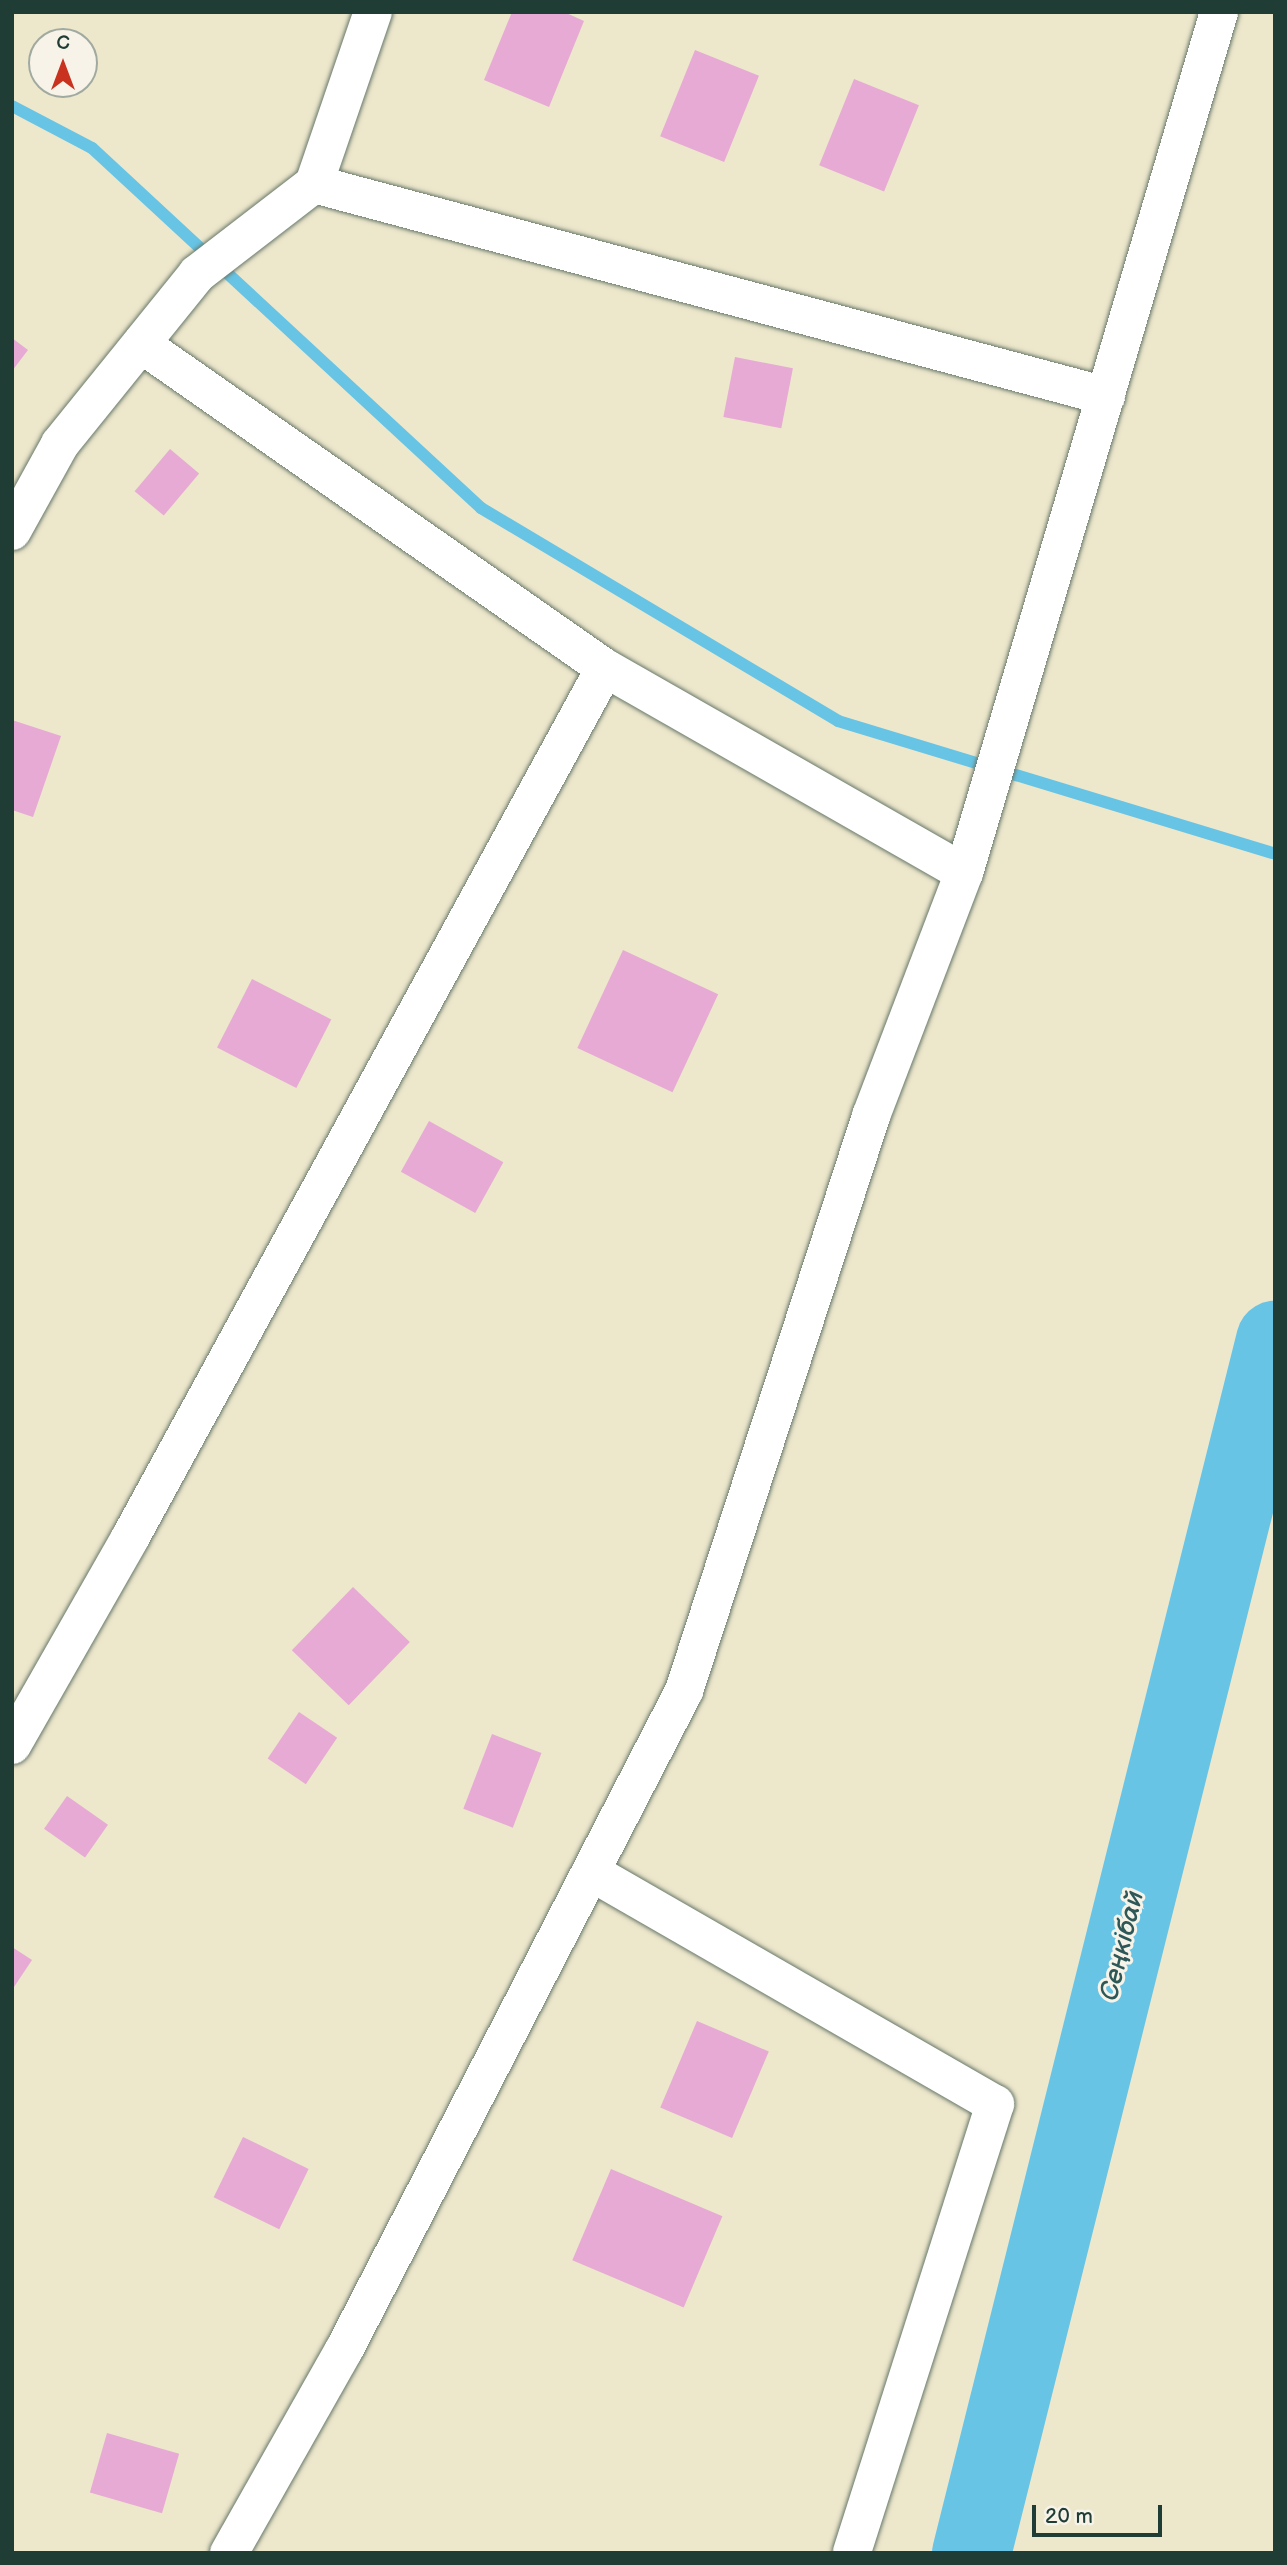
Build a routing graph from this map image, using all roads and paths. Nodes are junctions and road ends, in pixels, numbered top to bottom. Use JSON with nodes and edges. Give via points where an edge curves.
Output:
{"nodes":[{"id":1,"x":373,"y":12,"type":"edge"},
{"id":2,"x":1219,"y":12,"type":"edge"},
{"id":3,"x":314,"y":184,"type":"junction"},
{"id":4,"x":141,"y":344,"type":"junction"},
{"id":5,"x":1105,"y":396,"type":"junction"},
{"id":6,"x":12,"y":531,"type":"edge"},
{"id":7,"x":605,"y":668,"type":"junction"},
{"id":8,"x":964,"y":873,"type":"junction"},
{"id":9,"x":12,"y":1745,"type":"edge"},
{"id":10,"x":591,"y":1872,"type":"junction"},
{"id":11,"x":229,"y":2553,"type":"edge"},
{"id":12,"x":852,"y":2553,"type":"edge"}],
"edges":[{"from":1,"to":3,"type":"street"},
{"from":2,"to":5,"type":"street"},
{"from":3,"to":4,"type":"street","via":[[197,274]]},
{"from":3,"to":5,"type":"street"},
{"from":4,"to":6,"type":"street","via":[[60,444]]},
{"from":4,"to":7,"type":"street"},
{"from":5,"to":8,"type":"street"},
{"from":7,"to":8,"type":"street"},
{"from":7,"to":9,"type":"street","via":[[137,1526]]},
{"from":8,"to":10,"type":"street","via":[[871,1116],[684,1691]]},
{"from":10,"to":11,"type":"street","via":[[344,2350]]},
{"from":10,"to":12,"type":"street","via":[[995,2104]]}]}
